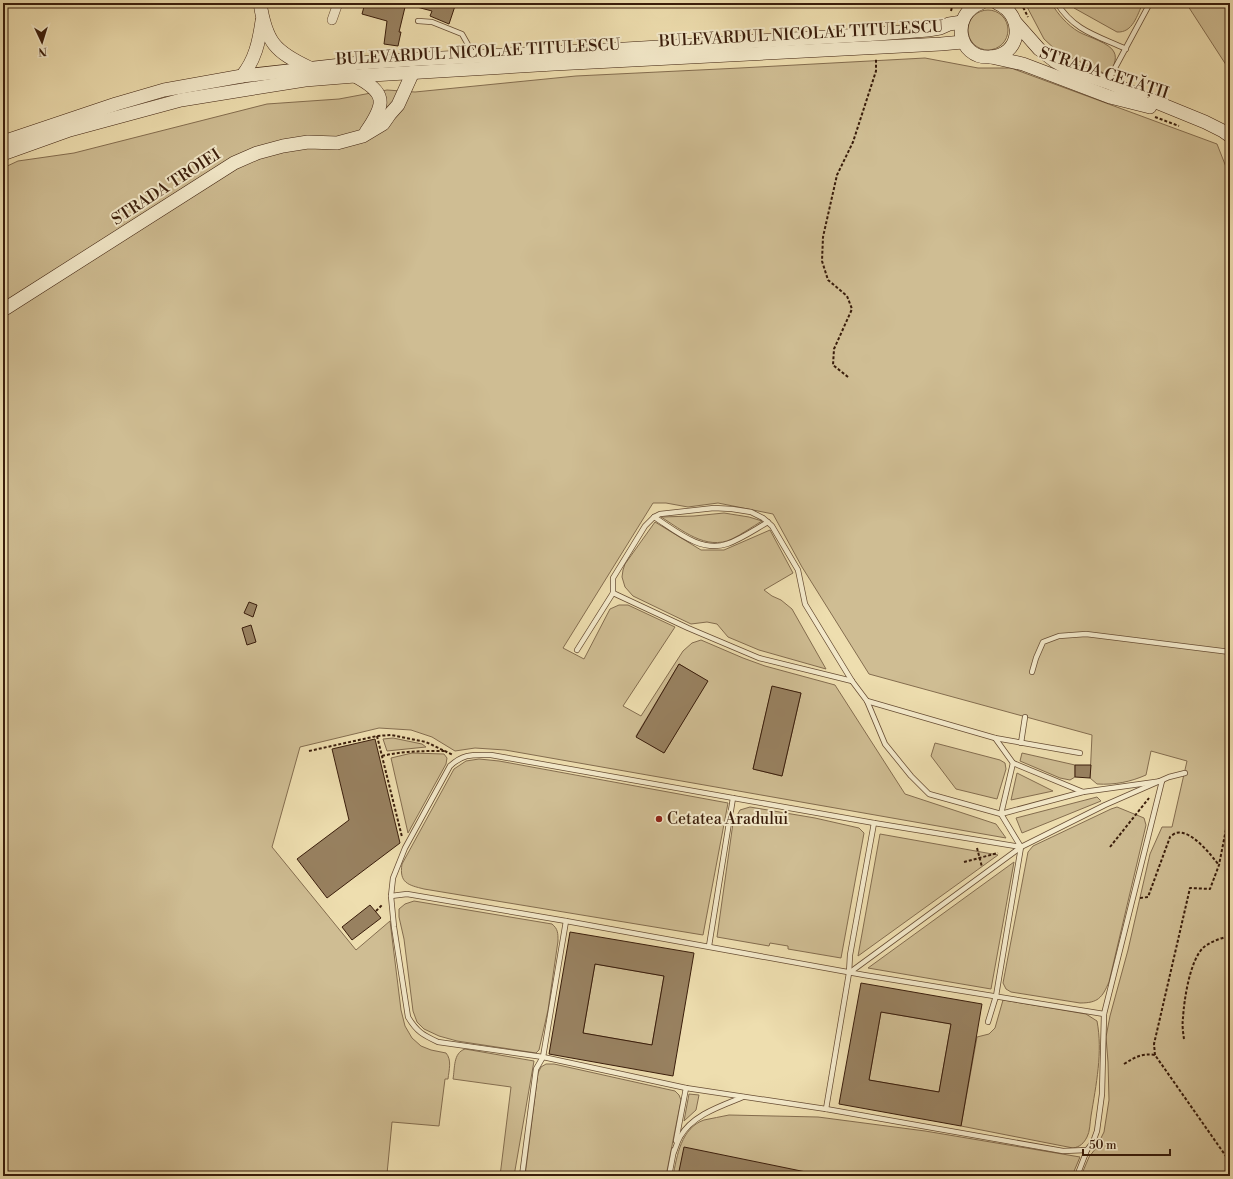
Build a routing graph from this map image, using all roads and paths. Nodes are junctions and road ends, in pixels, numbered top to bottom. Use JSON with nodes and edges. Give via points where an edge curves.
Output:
{"nodes":[{"id":1,"x":260,"y":3,"type":"edge"},
{"id":2,"x":338,"y":3,"type":"edge"},
{"id":3,"x":981,"y":3,"type":"edge"},
{"id":4,"x":997,"y":3,"type":"edge"},
{"id":5,"x":1057,"y":3,"type":"edge"},
{"id":6,"x":1150,"y":3,"type":"edge"},
{"id":7,"x":967,"y":7,"type":"edge"},
{"id":8,"x":332,"y":20,"type":"dead end"},
{"id":9,"x":262,"y":21,"type":"junction"},
{"id":10,"x":418,"y":21,"type":"dead end"},
{"id":11,"x":962,"y":22,"type":"junction"},
{"id":12,"x":1016,"y":23,"type":"junction"},
{"id":13,"x":963,"y":42,"type":"junction"},
{"id":14,"x":1126,"y":49,"type":"junction"},
{"id":15,"x":471,"y":50,"type":"dead end"},
{"id":16,"x":875,"y":54,"type":"dead end"},
{"id":17,"x":992,"y":57,"type":"junction"},
{"id":18,"x":310,"y":68,"type":"junction"},
{"id":19,"x":1038,"y":70,"type":"junction"},
{"id":20,"x":413,"y":72,"type":"junction"},
{"id":21,"x":242,"y":76,"type":"junction"},
{"id":22,"x":355,"y":76,"type":"junction"},
{"id":23,"x":1102,"y":85,"type":"junction"},
{"id":24,"x":1205,"y":122,"type":"junction"},
{"id":25,"x":363,"y":136,"type":"junction"},
{"id":26,"x":1230,"y":136,"type":"edge"},
{"id":27,"x":3,"y":142,"type":"edge"},
{"id":28,"x":3,"y":154,"type":"edge"},
{"id":29,"x":3,"y":310,"type":"edge"},
{"id":30,"x":848,"y":377,"type":"dead end"},
{"id":31,"x":654,"y":517,"type":"junction"},
{"id":32,"x":768,"y":522,"type":"junction"},
{"id":33,"x":613,"y":593,"type":"junction"},
{"id":34,"x":577,"y":650,"type":"dead end"},
{"id":35,"x":1230,"y":652,"type":"edge"},
{"id":36,"x":1032,"y":672,"type":"dead end"},
{"id":37,"x":852,"y":681,"type":"junction"},
{"id":38,"x":867,"y":701,"type":"junction"},
{"id":39,"x":1025,"y":717,"type":"dead end"},
{"id":40,"x":376,"y":736,"type":"junction"},
{"id":41,"x":995,"y":738,"type":"junction"},
{"id":42,"x":1022,"y":743,"type":"junction"},
{"id":43,"x":309,"y":751,"type":"dead end"},
{"id":44,"x":446,"y":751,"type":"junction"},
{"id":45,"x":1080,"y":753,"type":"dead end"},
{"id":46,"x":382,"y":756,"type":"junction"},
{"id":47,"x":459,"y":758,"type":"junction"},
{"id":48,"x":1014,"y":763,"type":"junction"},
{"id":49,"x":1185,"y":773,"type":"dead end"},
{"id":50,"x":1162,"y":781,"type":"junction"},
{"id":51,"x":1083,"y":792,"type":"junction"},
{"id":52,"x":733,"y":798,"type":"junction"},
{"id":53,"x":1149,"y":798,"type":"dead end"},
{"id":54,"x":1230,"y":809,"type":"edge"},
{"id":55,"x":1001,"y":814,"type":"junction"},
{"id":56,"x":874,"y":823,"type":"junction"},
{"id":57,"x":974,"y":840,"type":"junction"},
{"id":58,"x":1020,"y":847,"type":"junction"},
{"id":59,"x":1110,"y":847,"type":"dead end"},
{"id":60,"x":405,"y":848,"type":"junction"},
{"id":61,"x":1000,"y":853,"type":"dead end"},
{"id":62,"x":979,"y":858,"type":"junction"},
{"id":63,"x":964,"y":862,"type":"dead end"},
{"id":64,"x":1219,"y":864,"type":"junction"},
{"id":65,"x":984,"y":874,"type":"junction"},
{"id":66,"x":391,"y":896,"type":"junction"},
{"id":67,"x":1133,"y":900,"type":"junction"},
{"id":68,"x":566,"y":921,"type":"junction"},
{"id":69,"x":1230,"y":936,"type":"edge"},
{"id":70,"x":709,"y":946,"type":"junction"},
{"id":71,"x":849,"y":973,"type":"junction"},
{"id":72,"x":996,"y":996,"type":"junction"},
{"id":73,"x":1104,"y":1014,"type":"junction"},
{"id":74,"x":988,"y":1022,"type":"dead end"},
{"id":75,"x":1184,"y":1039,"type":"dead end"},
{"id":76,"x":1155,"y":1055,"type":"junction"},
{"id":77,"x":543,"y":1057,"type":"junction"},
{"id":78,"x":1124,"y":1064,"type":"dead end"},
{"id":79,"x":686,"y":1088,"type":"junction"},
{"id":80,"x":743,"y":1096,"type":"junction"},
{"id":81,"x":826,"y":1109,"type":"junction"},
{"id":82,"x":1087,"y":1150,"type":"junction"},
{"id":83,"x":674,"y":1152,"type":"junction"},
{"id":84,"x":1230,"y":1162,"type":"edge"},
{"id":85,"x":522,"y":1176,"type":"edge"},
{"id":86,"x":669,"y":1176,"type":"edge"},
{"id":87,"x":1077,"y":1176,"type":"edge"}],
"edges":[{"from":1,"to":9,"type":"main road"},
{"from":2,"to":8,"type":"street"},
{"from":3,"to":7,"type":"main road"},
{"from":4,"to":12,"type":"main road","name":"STRADA CETĂȚII","via":[[1009,10]]},
{"from":5,"to":14,"type":"lane","via":[[1080,28]]},
{"from":6,"to":14,"type":"lane"},
{"from":7,"to":11,"type":"main road"},
{"from":9,"to":18,"type":"main road","via":[[276,48]]},
{"from":9,"to":21,"type":"main road","via":[[257,51]]},
{"from":10,"to":15,"type":"lane","via":[[432,22],[462,34]]},
{"from":11,"to":13,"type":"main road"},
{"from":11,"to":18,"type":"main road","name":"BULEVARDUL NICOLAE TITULESCU","via":[[928,30],[878,34],[421,59]]},
{"from":12,"to":17,"type":"main road","via":[[1016,36],[1010,48]]},
{"from":12,"to":23,"type":"main road","name":"STRADA CETĂȚII","via":[[1039,49],[1056,62]]},
{"from":13,"to":17,"type":"main road","name":"STRADA CETĂȚII","via":[[977,55]]},
{"from":13,"to":20,"type":"main road","name":"BULEVARDUL NICOLAE TITULESCU"},
{"from":14,"to":23,"type":"lane"},
{"from":16,"to":30,"type":"path","via":[[876,71],[853,142],[837,176],[823,237],[822,261],[828,280],[847,296],[852,308],[834,349],[833,365]]},
{"from":17,"to":19,"type":"main road","name":"STRADA CETĂȚII"},
{"from":18,"to":21,"type":"main road","name":"BULEVARDUL NICOLAE TITULESCU"},
{"from":19,"to":23,"type":"lane","via":[[1054,71]]},
{"from":19,"to":24,"type":"main road","name":"STRADA CETĂȚII","via":[[1110,97]]},
{"from":20,"to":22,"type":"main road","name":"BULEVARDUL NICOLAE TITULESCU"},
{"from":20,"to":25,"type":"main road","name":"STRADA TROIEI","via":[[398,105],[383,124]]},
{"from":21,"to":27,"type":"main road","name":"BULEVARDUL NICOLAE TITULESCU","via":[[164,90]]},
{"from":22,"to":25,"type":"main road","via":[[374,88],[381,101],[379,112]]},
{"from":22,"to":28,"type":"main road","name":"BULEVARDUL NICOLAE TITULESCU","via":[[305,80],[181,100],[70,130]]},
{"from":23,"to":24,"type":"main road","name":"STRADA CETĂȚII"},
{"from":24,"to":26,"type":"main road","name":"STRADA CETĂȚII"},
{"from":25,"to":29,"type":"main road","name":"STRADA TROIEI","via":[[337,143],[308,142],[283,146],[234,163]]},
{"from":31,"to":32,"type":"lane","via":[[660,514],[714,508],[751,512]]},
{"from":31,"to":32,"type":"lane","via":[[692,541],[714,547],[736,540]]},
{"from":31,"to":33,"type":"lane","via":[[645,526],[614,578]]},
{"from":32,"to":37,"type":"lane","via":[[798,570],[805,604]]},
{"from":33,"to":34,"type":"lane"},
{"from":33,"to":37,"type":"lane","via":[[759,658]]},
{"from":35,"to":36,"type":"lane","via":[[1086,634],[1059,636],[1043,642]]},
{"from":37,"to":38,"type":"lane"},
{"from":38,"to":41,"type":"lane"},
{"from":38,"to":55,"type":"lane","via":[[885,744],[929,794]]},
{"from":39,"to":42,"type":"lane"},
{"from":40,"to":43,"type":"path"},
{"from":40,"to":44,"type":"path","via":[[391,735],[426,742]]},
{"from":40,"to":46,"type":"path"},
{"from":41,"to":42,"type":"lane"},
{"from":41,"to":48,"type":"lane"},
{"from":42,"to":45,"type":"lane"},
{"from":44,"to":46,"type":"path","via":[[416,750]]},
{"from":44,"to":47,"type":"path"},
{"from":46,"to":60,"type":"path"},
{"from":47,"to":52,"type":"lane","via":[[491,755]]},
{"from":47,"to":60,"type":"lane","via":[[450,766]]},
{"from":48,"to":51,"type":"lane"},
{"from":48,"to":55,"type":"lane"},
{"from":49,"to":50,"type":"lane"},
{"from":50,"to":51,"type":"lane"},
{"from":50,"to":58,"type":"lane"},
{"from":50,"to":67,"type":"lane"},
{"from":51,"to":55,"type":"lane"},
{"from":52,"to":56,"type":"lane"},
{"from":52,"to":70,"type":"lane"},
{"from":53,"to":59,"type":"path"},
{"from":54,"to":64,"type":"path"},
{"from":55,"to":58,"type":"lane"},
{"from":56,"to":57,"type":"lane"},
{"from":56,"to":71,"type":"lane"},
{"from":57,"to":58,"type":"lane"},
{"from":57,"to":62,"type":"path"},
{"from":58,"to":65,"type":"lane"},
{"from":58,"to":72,"type":"lane"},
{"from":60,"to":66,"type":"lane","via":[[392,878]]},
{"from":61,"to":62,"type":"path"},
{"from":62,"to":63,"type":"path"},
{"from":62,"to":65,"type":"path"},
{"from":64,"to":67,"type":"path","via":[[1202,844],[1184,833],[1176,833],[1170,837],[1148,897]]},
{"from":64,"to":76,"type":"path","via":[[1210,889],[1190,888],[1154,1044]]},
{"from":65,"to":71,"type":"lane"},
{"from":66,"to":68,"type":"lane","via":[[407,894]]},
{"from":66,"to":77,"type":"lane","via":[[408,1017],[415,1028],[438,1042]]},
{"from":67,"to":73,"type":"lane"},
{"from":68,"to":70,"type":"lane"},
{"from":68,"to":77,"type":"lane"},
{"from":69,"to":75,"type":"path","via":[[1220,938],[1204,947],[1195,960],[1182,1018]]},
{"from":70,"to":71,"type":"lane"},
{"from":71,"to":72,"type":"lane"},
{"from":71,"to":81,"type":"lane"},
{"from":72,"to":73,"type":"lane"},
{"from":72,"to":74,"type":"lane"},
{"from":73,"to":82,"type":"lane","via":[[1100,1113],[1097,1131]]},
{"from":76,"to":78,"type":"path","via":[[1135,1057]]},
{"from":76,"to":84,"type":"path"},
{"from":77,"to":79,"type":"lane"},
{"from":77,"to":85,"type":"lane","via":[[536,1069]]},
{"from":79,"to":80,"type":"lane"},
{"from":79,"to":83,"type":"lane"},
{"from":80,"to":81,"type":"lane"},
{"from":80,"to":83,"type":"lane","via":[[697,1119],[680,1136]]},
{"from":81,"to":82,"type":"lane","via":[[1063,1151]]},
{"from":82,"to":87,"type":"lane"},
{"from":83,"to":86,"type":"lane"}]}
